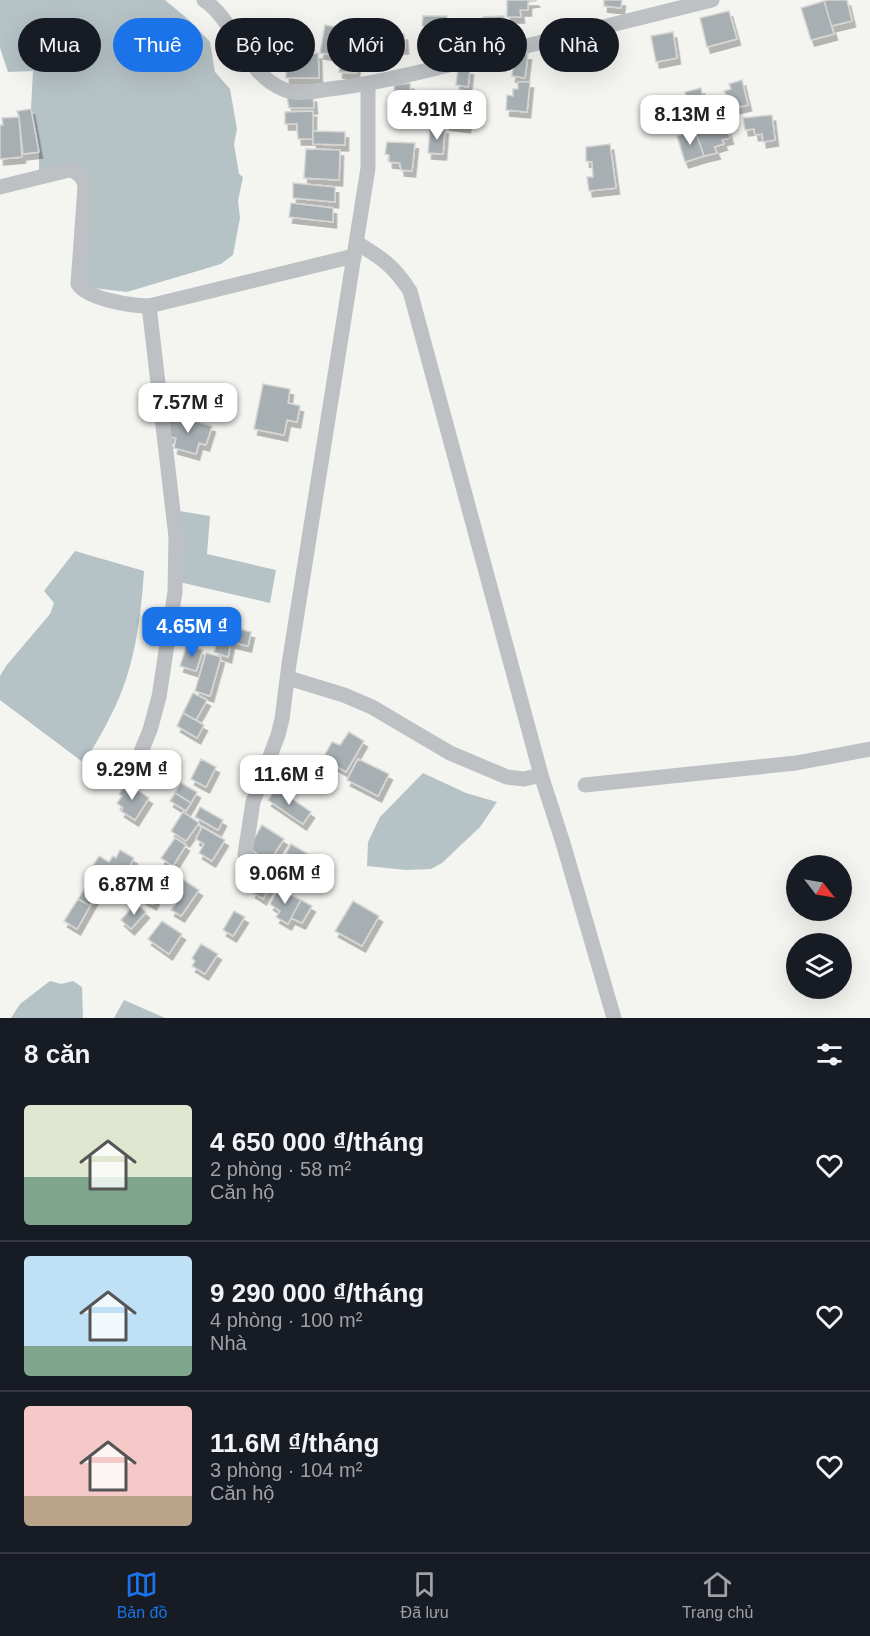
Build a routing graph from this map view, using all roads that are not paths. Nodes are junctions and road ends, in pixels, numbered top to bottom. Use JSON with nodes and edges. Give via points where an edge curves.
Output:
{"nodes":[{"id":1,"x":204,"y":0,"type":"edge"},
{"id":2,"x":712,"y":0,"type":"edge"},
{"id":3,"x":368,"y":85,"type":"junction"},
{"id":4,"x":0,"y":187,"type":"edge"},
{"id":5,"x":355,"y":249,"type":"junction"},
{"id":6,"x":149,"y":306,"type":"junction"},
{"id":7,"x":288,"y":678,"type":"junction"},
{"id":8,"x":870,"y":749,"type":"edge"},
{"id":9,"x":136,"y":764,"type":"dead end"},
{"id":10,"x":541,"y":775,"type":"junction"},
{"id":11,"x":585,"y":785,"type":"dead end"},
{"id":12,"x":245,"y":854,"type":"dead end"},
{"id":13,"x":614,"y":1018,"type":"edge"}],
"edges":[{"from":1,"to":3,"type":"street","via":[[232,31],[255,68],[284,90],[297,93]]},
{"from":2,"to":3,"type":"street"},
{"from":3,"to":5,"type":"street","via":[[368,168]]},
{"from":4,"to":6,"type":"street","via":[[69,170],[77,173],[85,187],[78,284],[108,299]]},
{"from":5,"to":6,"type":"street"},
{"from":5,"to":7,"type":"street"},
{"from":5,"to":10,"type":"street","via":[[388,263],[410,291]]},
{"from":6,"to":9,"type":"street","via":[[176,537],[175,592],[159,698]]},
{"from":7,"to":10,"type":"street","via":[[344,694],[450,753],[507,777]]},
{"from":7,"to":12,"type":"street","via":[[282,719],[254,802]]},
{"from":8,"to":11,"type":"street","via":[[796,763]]},
{"from":10,"to":13,"type":"street"}]}
